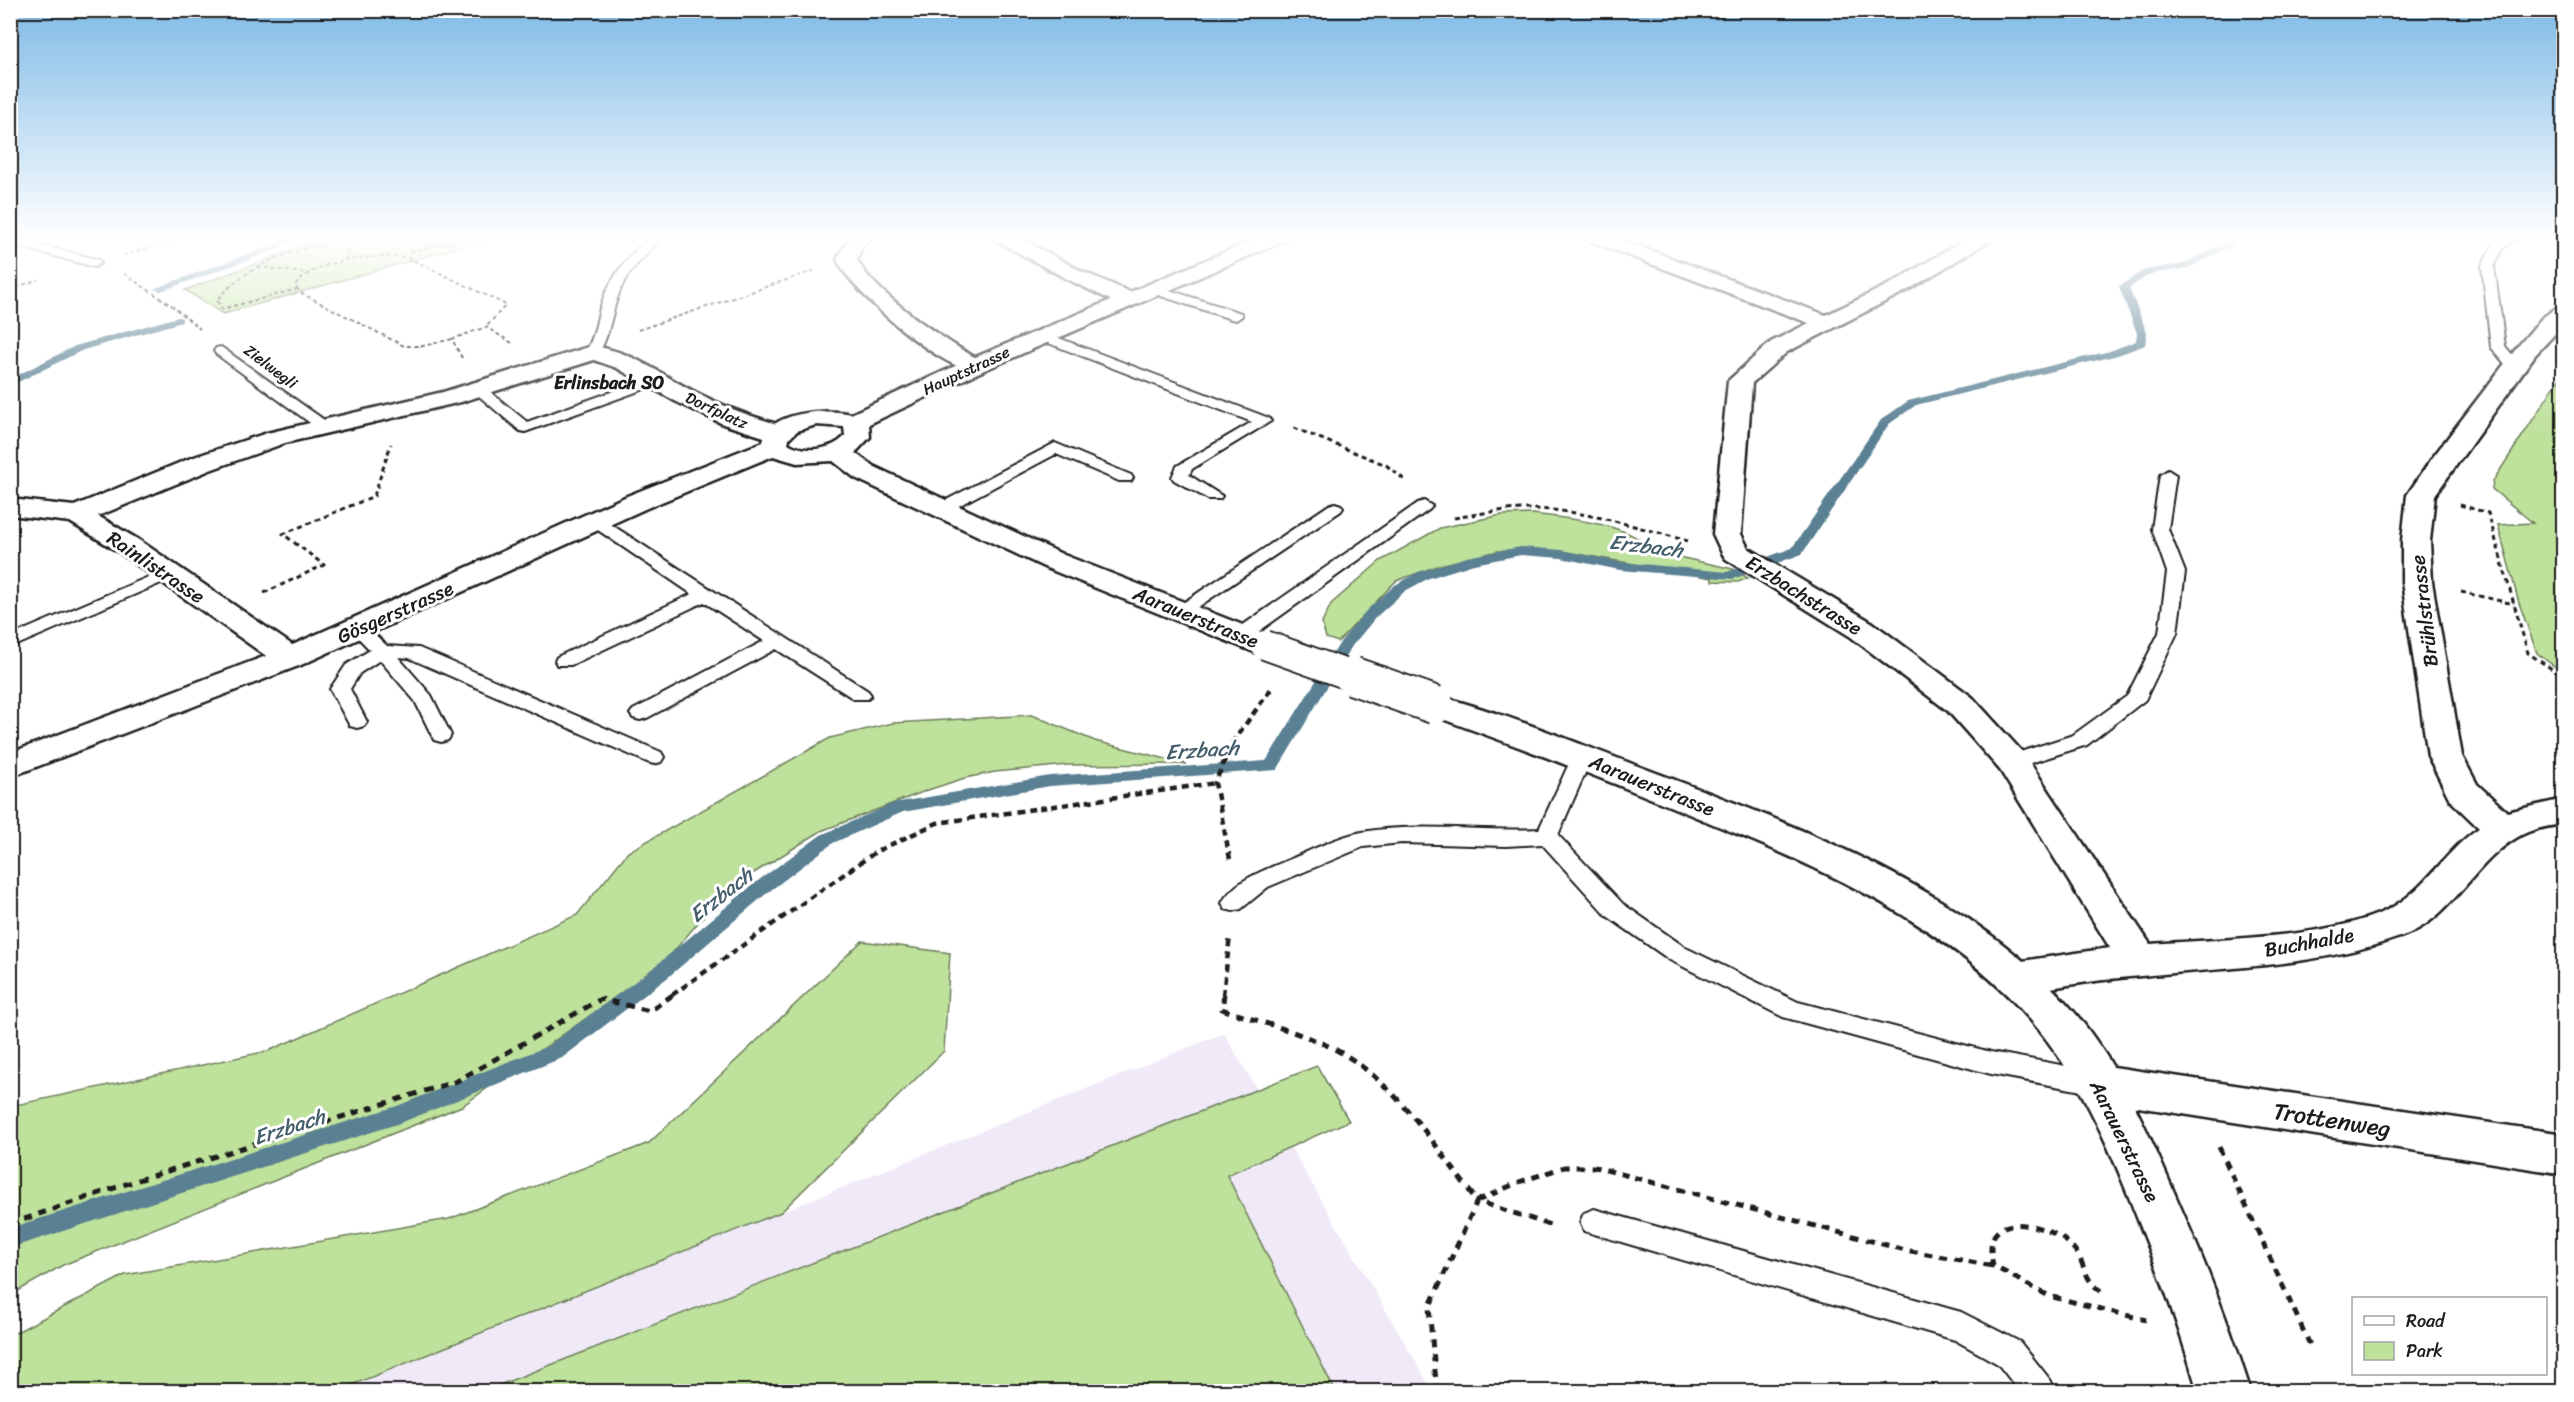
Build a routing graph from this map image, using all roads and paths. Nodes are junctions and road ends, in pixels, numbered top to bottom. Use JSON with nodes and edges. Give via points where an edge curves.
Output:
{"nodes":[{"id":1,"x":165,"y":301,"type":"edge"},
{"id":2,"x":218,"y":301,"type":"edge"},
{"id":3,"x":251,"y":301,"type":"edge"},
{"id":4,"x":321,"y":301,"type":"edge"},
{"id":5,"x":497,"y":301,"type":"edge"},
{"id":6,"x":610,"y":301,"type":"edge"},
{"id":7,"x":724,"y":301,"type":"edge"},
{"id":8,"x":884,"y":301,"type":"edge"},
{"id":9,"x":1121,"y":301,"type":"edge"},
{"id":10,"x":1191,"y":301,"type":"edge"},
{"id":11,"x":1770,"y":301,"type":"edge"},
{"id":12,"x":1868,"y":301,"type":"edge"},
{"id":13,"x":2492,"y":301,"type":"edge"},
{"id":14,"x":2564,"y":313,"type":"edge"},
{"id":15,"x":1236,"y":316,"type":"dead end"},
{"id":16,"x":1825,"y":322,"type":"junction"},
{"id":17,"x":486,"y":327,"type":"junction"},
{"id":18,"x":1043,"y":336,"type":"junction"},
{"id":19,"x":452,"y":339,"type":"junction"},
{"id":20,"x":596,"y":347,"type":"junction"},
{"id":21,"x":521,"y":348,"type":"dead end"},
{"id":22,"x":221,"y":351,"type":"joint"},
{"id":23,"x":466,"y":365,"type":"dead end"},
{"id":24,"x":974,"y":366,"type":"junction"},
{"id":25,"x":2515,"y":366,"type":"junction"},
{"id":26,"x":656,"y":380,"type":"junction"},
{"id":27,"x":479,"y":390,"type":"junction"},
{"id":28,"x":403,"y":410,"type":"junction"},
{"id":29,"x":1264,"y":421,"type":"junction"},
{"id":30,"x":853,"y":422,"type":"junction"},
{"id":31,"x":322,"y":425,"type":"junction"},
{"id":32,"x":777,"y":439,"type":"junction"},
{"id":33,"x":837,"y":452,"type":"junction"},
{"id":34,"x":2168,"y":475,"type":"dead end"},
{"id":35,"x":1125,"y":478,"type":"dead end"},
{"id":36,"x":2421,"y":495,"type":"junction"},
{"id":37,"x":1214,"y":496,"type":"dead end"},
{"id":38,"x":1424,"y":506,"type":"joint"},
{"id":39,"x":10,"y":507,"type":"edge"},
{"id":40,"x":1335,"y":508,"type":"dead end"},
{"id":41,"x":941,"y":509,"type":"junction"},
{"id":42,"x":77,"y":515,"type":"junction"},
{"id":43,"x":1447,"y":520,"type":"dead end"},
{"id":44,"x":595,"y":521,"type":"junction"},
{"id":45,"x":1736,"y":554,"type":"junction"},
{"id":46,"x":167,"y":574,"type":"junction"},
{"id":47,"x":2452,"y":590,"type":"dead end"},
{"id":48,"x":705,"y":595,"type":"junction"},
{"id":49,"x":2514,"y":604,"type":"junction"},
{"id":50,"x":1180,"y":611,"type":"junction"},
{"id":51,"x":222,"y":612,"type":"junction"},
{"id":52,"x":358,"y":628,"type":"junction"},
{"id":53,"x":1252,"y":640,"type":"junction"},
{"id":54,"x":777,"y":641,"type":"junction"},
{"id":55,"x":10,"y":643,"type":"edge"},
{"id":56,"x":382,"y":651,"type":"junction"},
{"id":57,"x":291,"y":658,"type":"junction"},
{"id":58,"x":564,"y":661,"type":"dead end"},
{"id":59,"x":2564,"y":677,"type":"edge"},
{"id":60,"x":1273,"y":686,"type":"dead end"},
{"id":61,"x":861,"y":695,"type":"dead end"},
{"id":62,"x":640,"y":714,"type":"dead end"},
{"id":63,"x":357,"y":722,"type":"dead end"},
{"id":64,"x":441,"y":735,"type":"dead end"},
{"id":65,"x":1582,"y":757,"type":"junction"},
{"id":66,"x":654,"y":758,"type":"dead end"},
{"id":67,"x":1225,"y":760,"type":"joint"},
{"id":68,"x":2012,"y":762,"type":"junction"},
{"id":69,"x":10,"y":766,"type":"edge"},
{"id":70,"x":1215,"y":783,"type":"junction"},
{"id":71,"x":2564,"y":811,"type":"edge"},
{"id":72,"x":2502,"y":829,"type":"junction"},
{"id":73,"x":1547,"y":836,"type":"junction"},
{"id":74,"x":1233,"y":903,"type":"junction"},
{"id":75,"x":2139,"y":960,"type":"junction"},
{"id":76,"x":2015,"y":978,"type":"junction"},
{"id":77,"x":2100,"y":1083,"type":"junction"},
{"id":78,"x":2197,"y":1100,"type":"junction"},
{"id":79,"x":2564,"y":1154,"type":"edge"},
{"id":80,"x":1477,"y":1201,"type":"junction"},
{"id":81,"x":1594,"y":1222,"type":"joint"},
{"id":82,"x":10,"y":1224,"type":"edge"},
{"id":83,"x":1993,"y":1266,"type":"junction"},
{"id":84,"x":2101,"y":1291,"type":"dead end"},
{"id":85,"x":2208,"y":1335,"type":"junction"},
{"id":86,"x":2310,"y":1345,"type":"dead end"},
{"id":87,"x":1437,"y":1392,"type":"edge"},
{"id":88,"x":2040,"y":1392,"type":"edge"},
{"id":89,"x":2225,"y":1392,"type":"edge"}],
"edges":[{"from":1,"to":22,"type":"path","name":"Zielwegli","via":[[192,321]]},
{"from":2,"to":3,"type":"path","via":[[222,309]]},
{"from":4,"to":19,"type":"path","via":[[404,346]]},
{"from":5,"to":17,"type":"path","via":[[506,306]]},
{"from":6,"to":20,"type":"lane"},
{"from":7,"to":20,"type":"path"},
{"from":8,"to":24,"type":"street","via":[[942,348]]},
{"from":9,"to":18,"type":"street","name":"Hauptstrasse"},
{"from":10,"to":15,"type":"lane"},
{"from":11,"to":16,"type":"street"},
{"from":12,"to":16,"type":"street","name":"Erzbachstrasse"},
{"from":13,"to":25,"type":"lane","via":[[2498,347]]},
{"from":14,"to":25,"type":"street","name":"Brühlstrasse","via":[[2550,323]]},
{"from":16,"to":45,"type":"street","name":"Erzbachstrasse","via":[[1779,347],[1740,381],[1727,534]]},
{"from":17,"to":19,"type":"path"},
{"from":17,"to":21,"type":"path"},
{"from":18,"to":24,"type":"street","name":"Hauptstrasse"},
{"from":18,"to":29,"type":"lane"},
{"from":19,"to":23,"type":"path"},
{"from":20,"to":26,"type":"street","name":"Dorfplatz"},
{"from":20,"to":27,"type":"street"},
{"from":22,"to":31,"type":"lane","name":"Zielwegli"},
{"from":24,"to":30,"type":"street","name":"Hauptstrasse"},
{"from":25,"to":36,"type":"street","name":"Brühlstrasse"},
{"from":26,"to":27,"type":"lane","via":[[525,428]]},
{"from":26,"to":32,"type":"street","name":"Dorfplatz"},
{"from":27,"to":28,"type":"street"},
{"from":28,"to":31,"type":"street"},
{"from":28,"to":51,"type":"path","via":[[374,496],[283,534],[324,565]]},
{"from":29,"to":37,"type":"lane","via":[[1185,466],[1180,477]]},
{"from":29,"to":38,"type":"path","via":[[1294,428],[1386,465],[1407,482]]},
{"from":30,"to":32,"type":"street","name":"Gösgerstrasse","via":[[815,418],[788,426]]},
{"from":30,"to":33,"type":"street","via":[[860,433]]},
{"from":31,"to":42,"type":"street","via":[[234,451]]},
{"from":32,"to":33,"type":"street","name":"Dorfplatz","via":[[782,453],[794,456]]},
{"from":32,"to":44,"type":"street","name":"Gösgerstrasse"},
{"from":33,"to":41,"type":"street","name":"Aarauerstrasse","via":[[864,472]]},
{"from":34,"to":68,"type":"lane","via":[[2160,529],[2176,572],[2168,633],[2135,700],[2080,740]]},
{"from":35,"to":41,"type":"lane","via":[[1055,448]]},
{"from":36,"to":49,"type":"path","via":[[2488,513]]},
{"from":36,"to":72,"type":"street","name":"Brühlstrasse","via":[[2417,582],[2445,756],[2463,791]]},
{"from":38,"to":53,"type":"lane"},
{"from":39,"to":42,"type":"street","name":"Rainlistrasse"},
{"from":40,"to":50,"type":"lane"},
{"from":41,"to":50,"type":"street","name":"Aarauerstrasse","via":[[1054,561]]},
{"from":42,"to":46,"type":"street","name":"Rainlistrasse"},
{"from":43,"to":45,"type":"path","via":[[1505,510],[1568,511]]},
{"from":44,"to":48,"type":"lane"},
{"from":44,"to":52,"type":"street","name":"Gösgerstrasse"},
{"from":45,"to":68,"type":"street","name":"Erzbachstrasse","via":[[1862,630],[1959,704]]},
{"from":46,"to":51,"type":"street","name":"Rainlistrasse"},
{"from":46,"to":55,"type":"lane"},
{"from":47,"to":49,"type":"path"},
{"from":48,"to":54,"type":"lane"},
{"from":48,"to":58,"type":"lane"},
{"from":49,"to":59,"type":"path","via":[[2528,653]]},
{"from":50,"to":53,"type":"street","name":"Aarauerstrasse"},
{"from":51,"to":57,"type":"street","name":"Rainlistrasse"},
{"from":52,"to":56,"type":"lane"},
{"from":52,"to":57,"type":"street","name":"Gösgerstrasse"},
{"from":53,"to":65,"type":"street","name":"Aarauerstrasse","bridge":true},
{"from":54,"to":61,"type":"lane"},
{"from":54,"to":62,"type":"lane"},
{"from":56,"to":63,"type":"lane","via":[[353,669],[340,689]]},
{"from":56,"to":64,"type":"lane","via":[[424,699]]},
{"from":56,"to":66,"type":"lane","via":[[412,652]]},
{"from":57,"to":69,"type":"street","name":"Gösgerstrasse"},
{"from":60,"to":67,"type":"path","via":[[1232,742]]},
{"from":65,"to":73,"type":"lane"},
{"from":65,"to":76,"type":"street","name":"Aarauerstrasse","via":[[1756,827],[1881,885],[1923,910]]},
{"from":67,"to":70,"type":"path"},
{"from":68,"to":75,"type":"street","name":"Erzbachstrasse"},
{"from":70,"to":74,"type":"path","via":[[1233,874]]},
{"from":70,"to":82,"type":"path","via":[[937,823],[877,851],[650,1011],[601,999],[457,1081]]},
{"from":71,"to":72,"type":"street","name":"Buchhalde"},
{"from":72,"to":75,"type":"street","name":"Buchhalde","via":[[2421,909],[2390,926],[2337,940],[2262,951]]},
{"from":73,"to":74,"type":"lane","via":[[1402,835],[1360,840],[1260,881]]},
{"from":73,"to":77,"type":"lane","via":[[1615,910],[1633,923],[1678,954],[1792,1010],[1991,1063]]},
{"from":74,"to":80,"type":"path","via":[[1222,1010],[1327,1044],[1377,1078],[1410,1113]]},
{"from":75,"to":76,"type":"street","name":"Buchhalde"},
{"from":76,"to":77,"type":"street","name":"Aarauerstrasse","via":[[2053,1017]]},
{"from":77,"to":78,"type":"street","name":"Trottenweg"},
{"from":77,"to":85,"type":"street","name":"Aarauerstrasse","via":[[2140,1164]]},
{"from":78,"to":79,"type":"street","name":"Trottenweg"},
{"from":78,"to":86,"type":"path"},
{"from":80,"to":81,"type":"path","via":[[1557,1228]]},
{"from":80,"to":83,"type":"path","via":[[1564,1167],[1595,1167],[1905,1250]]},
{"from":80,"to":87,"type":"path","via":[[1429,1308]]},
{"from":81,"to":88,"type":"lane","via":[[1961,1327],[2010,1353]]},
{"from":83,"to":84,"type":"path","via":[[1991,1244],[1996,1232],[2006,1225],[2028,1223],[2072,1246],[2090,1282]]},
{"from":83,"to":85,"type":"path","via":[[2049,1296]]},
{"from":85,"to":89,"type":"street","name":"Aarauerstrasse"}]}
